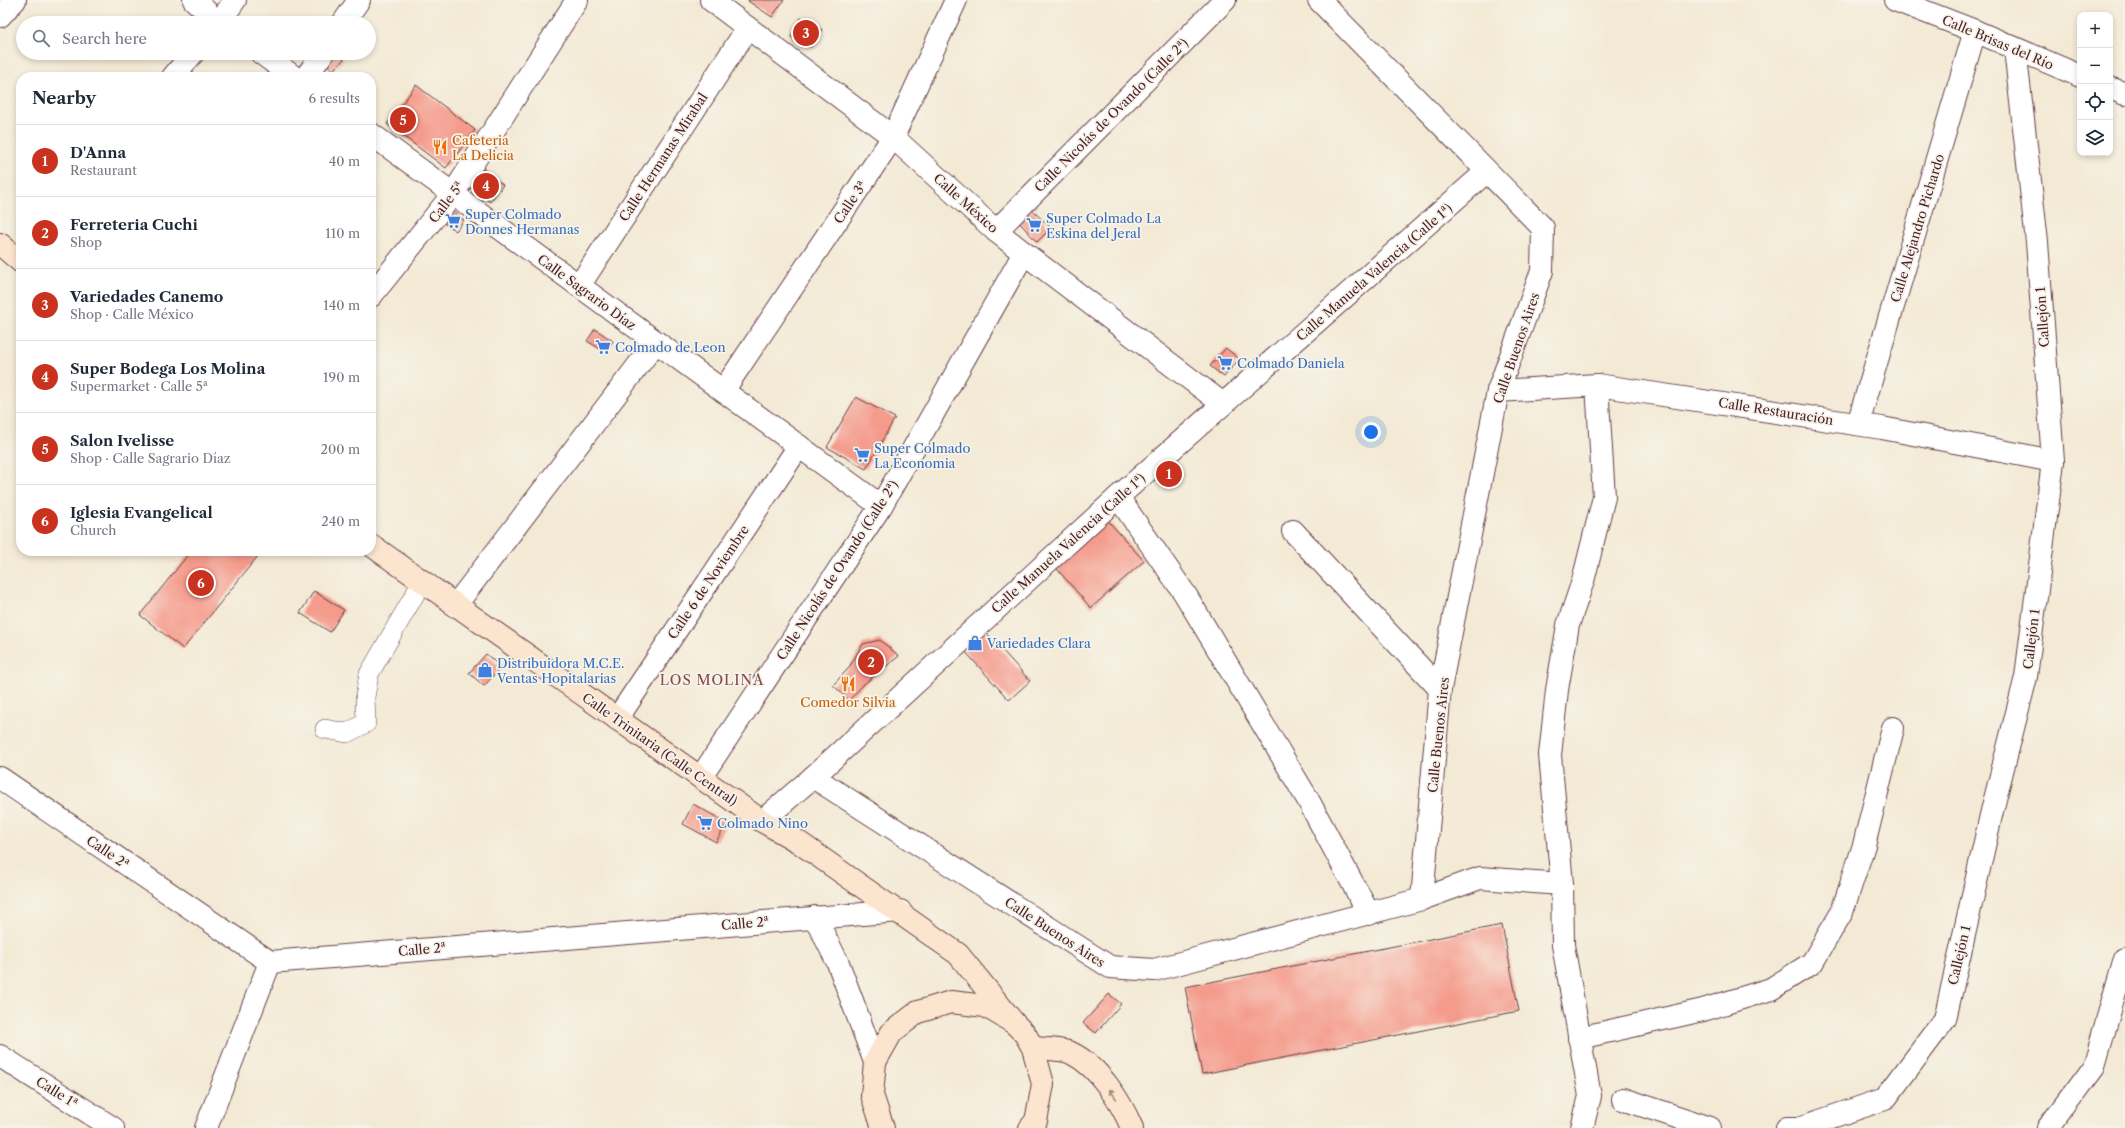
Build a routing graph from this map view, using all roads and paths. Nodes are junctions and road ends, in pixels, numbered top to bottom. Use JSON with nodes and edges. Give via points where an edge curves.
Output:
{"nodes":[{"id":1,"x":15,"y":0,"type":"edge"},
{"id":2,"x":194,"y":0,"type":"edge"},
{"id":3,"x":235,"y":0,"type":"edge"},
{"id":4,"x":359,"y":0,"type":"edge"},
{"id":5,"x":577,"y":0,"type":"edge"},
{"id":6,"x":956,"y":0,"type":"edge"},
{"id":7,"x":1225,"y":0,"type":"edge"},
{"id":8,"x":1319,"y":0,"type":"edge"},
{"id":9,"x":1894,"y":0,"type":"edge"},
{"id":10,"x":721,"y":3,"type":"edge"},
{"id":11,"x":0,"y":16,"type":"edge"},
{"id":12,"x":211,"y":16,"type":"edge"},
{"id":13,"x":224,"y":16,"type":"edge"},
{"id":14,"x":348,"y":16,"type":"edge"},
{"id":15,"x":747,"y":29,"type":"junction"},
{"id":16,"x":1975,"y":32,"type":"junction"},
{"id":17,"x":2015,"y":49,"type":"junction"},
{"id":18,"x":188,"y":60,"type":"edge"},
{"id":19,"x":271,"y":60,"type":"edge"},
{"id":20,"x":318,"y":60,"type":"edge"},
{"id":21,"x":177,"y":72,"type":"edge"},
{"id":22,"x":287,"y":72,"type":"edge"},
{"id":23,"x":310,"y":72,"type":"edge"},
{"id":24,"x":2077,"y":75,"type":"edge"},
{"id":25,"x":2113,"y":89,"type":"edge"},
{"id":26,"x":2125,"y":94,"type":"edge"},
{"id":27,"x":893,"y":137,"type":"junction"},
{"id":28,"x":376,"y":140,"type":"edge"},
{"id":29,"x":1486,"y":172,"type":"junction"},
{"id":30,"x":454,"y":194,"type":"junction"},
{"id":31,"x":996,"y":231,"type":"junction"},
{"id":32,"x":0,"y":244,"type":"edge"},
{"id":33,"x":1024,"y":253,"type":"junction"},
{"id":34,"x":16,"y":256,"type":"edge"},
{"id":35,"x":579,"y":286,"type":"junction"},
{"id":36,"x":376,"y":290,"type":"edge"},
{"id":37,"x":656,"y":342,"type":"junction"},
{"id":38,"x":1597,"y":385,"type":"junction"},
{"id":39,"x":723,"y":391,"type":"junction"},
{"id":40,"x":1498,"y":391,"type":"junction"},
{"id":41,"x":1223,"y":404,"type":"junction"},
{"id":42,"x":1858,"y":424,"type":"junction"},
{"id":43,"x":798,"y":446,"type":"junction"},
{"id":44,"x":2052,"y":461,"type":"junction"},
{"id":45,"x":1118,"y":497,"type":"junction"},
{"id":46,"x":881,"y":506,"type":"junction"},
{"id":47,"x":1293,"y":531,"type":"dead end"},
{"id":48,"x":376,"y":549,"type":"edge"},
{"id":49,"x":422,"y":582,"type":"junction"},
{"id":50,"x":455,"y":606,"type":"junction"},
{"id":51,"x":1440,"y":689,"type":"junction"},
{"id":52,"x":617,"y":719,"type":"junction"},
{"id":53,"x":1893,"y":728,"type":"dead end"},
{"id":54,"x":325,"y":729,"type":"dead end"},
{"id":55,"x":701,"y":777,"type":"junction"},
{"id":56,"x":813,"y":777,"type":"junction"},
{"id":57,"x":0,"y":778,"type":"edge"},
{"id":58,"x":762,"y":821,"type":"junction"},
{"id":59,"x":1562,"y":884,"type":"junction"},
{"id":60,"x":1422,"y":899,"type":"junction"},
{"id":61,"x":900,"y":911,"type":"junction"},
{"id":62,"x":1369,"y":914,"type":"junction"},
{"id":63,"x":815,"y":917,"type":"junction"},
{"id":64,"x":2125,"y":958,"type":"edge"},
{"id":65,"x":270,"y":962,"type":"junction"},
{"id":66,"x":1014,"y":1023,"type":"junction"},
{"id":67,"x":1579,"y":1038,"type":"junction"},
{"id":68,"x":1033,"y":1048,"type":"junction"},
{"id":69,"x":0,"y":1056,"type":"edge"},
{"id":70,"x":875,"y":1062,"type":"junction"},
{"id":71,"x":1623,"y":1099,"type":"dead end"},
{"id":72,"x":114,"y":1128,"type":"edge"},
{"id":73,"x":206,"y":1128,"type":"edge"},
{"id":74,"x":883,"y":1128,"type":"edge"},
{"id":75,"x":1030,"y":1128,"type":"edge"},
{"id":76,"x":1132,"y":1128,"type":"edge"},
{"id":77,"x":1582,"y":1128,"type":"edge"},
{"id":78,"x":1710,"y":1128,"type":"edge"},
{"id":79,"x":1787,"y":1128,"type":"edge"},
{"id":80,"x":2048,"y":1128,"type":"edge"}],
"edges":[{"from":1,"to":11,"type":"street"},
{"from":2,"to":12,"type":"street"},
{"from":3,"to":13,"type":"street"},
{"from":4,"to":14,"type":"street"},
{"from":5,"to":30,"type":"street","name":"Calle 5ª"},
{"from":6,"to":27,"type":"street","name":"Calle 3ª"},
{"from":7,"to":31,"type":"street","name":"Calle Nicolás de Ovando (Calle 2ª)"},
{"from":8,"to":29,"type":"street","name":"Calle Buenos Aires"},
{"from":9,"to":16,"type":"street","name":"Calle Brisas del Río"},
{"from":10,"to":15,"type":"street","name":"Calle México"},
{"from":15,"to":27,"type":"street","name":"Calle México"},
{"from":15,"to":35,"type":"street","name":"Calle Hermanas Mirabal"},
{"from":16,"to":17,"type":"street","name":"Calle Brisas del Río"},
{"from":16,"to":42,"type":"street","name":"Calle Alejandro Pichardo"},
{"from":17,"to":24,"type":"street","name":"Calle Brisas del Río"},
{"from":17,"to":44,"type":"street","name":"Callejón 1","via":[[2037,242]]},
{"from":18,"to":21,"type":"street"},
{"from":19,"to":22,"type":"street"},
{"from":20,"to":23,"type":"street"},
{"from":25,"to":26,"type":"street"},
{"from":27,"to":31,"type":"street","name":"Calle México"},
{"from":27,"to":39,"type":"street","name":"Calle 3ª"},
{"from":28,"to":30,"type":"street","name":"Calle Sagrario Díaz"},
{"from":29,"to":40,"type":"street","name":"Calle Buenos Aires","via":[[1543,228],[1542,271]]},
{"from":29,"to":41,"type":"street","name":"Calle Manuela Valencia (Calle 1ª)"},
{"from":30,"to":35,"type":"street","name":"Calle Sagrario Díaz"},
{"from":30,"to":36,"type":"street","name":"Calle 5ª"},
{"from":31,"to":33,"type":"street","name":"Calle México"},
{"from":32,"to":34,"type":"street"},
{"from":33,"to":41,"type":"street","name":"Calle México"},
{"from":33,"to":46,"type":"street","name":"Calle Nicolás de Ovando (Calle 2ª)"},
{"from":35,"to":37,"type":"street","name":"Calle Sagrario Díaz"},
{"from":37,"to":39,"type":"street","name":"Calle Sagrario Díaz"},
{"from":37,"to":50,"type":"street"},
{"from":38,"to":40,"type":"street","name":"Calle Restauración"},
{"from":38,"to":42,"type":"street","name":"Calle Restauración"},
{"from":38,"to":59,"type":"street","via":[[1604,497],[1583,581],[1568,625],[1556,690],[1550,755]]},
{"from":39,"to":43,"type":"street","name":"Calle Sagrario Díaz"},
{"from":40,"to":51,"type":"street","name":"Calle Buenos Aires"},
{"from":41,"to":45,"type":"street","name":"Calle Manuela Valencia (Calle 1ª)"},
{"from":42,"to":44,"type":"street","name":"Calle Restauración"},
{"from":43,"to":46,"type":"street","name":"Calle Sagrario Díaz"},
{"from":43,"to":52,"type":"street","name":"Calle 6 de Noviembre"},
{"from":44,"to":79,"type":"street","name":"Callejón 1","via":[[2026,677],[1992,811],[1945,1019],[1885,1099],[1799,1128]]},
{"from":45,"to":56,"type":"street","name":"Calle Manuela Valencia (Calle 1ª)"},
{"from":45,"to":62,"type":"street","via":[[1184,594],[1307,798]]},
{"from":46,"to":55,"type":"street","name":"Calle Nicolás de Ovando (Calle 2ª)"},
{"from":47,"to":51,"type":"street"},
{"from":48,"to":49,"type":"street","name":"Calle Trinitaria (Calle Central)"},
{"from":49,"to":50,"type":"street","name":"Calle Trinitaria (Calle Central)"},
{"from":49,"to":54,"type":"lane","via":[[369,674],[365,697],[366,723],[347,733]]},
{"from":50,"to":52,"type":"street","name":"Calle Trinitaria (Calle Central)"},
{"from":51,"to":60,"type":"street","name":"Calle Buenos Aires"},
{"from":52,"to":55,"type":"street","name":"Calle Trinitaria (Calle Central)"},
{"from":53,"to":67,"type":"street","via":[[1864,845],[1842,912],[1812,963],[1771,989],[1703,1010]]},
{"from":55,"to":58,"type":"street","name":"Calle Trinitaria (Calle Central)"},
{"from":56,"to":58,"type":"street","name":"Calle Manuela Valencia (Calle 1ª)"},
{"from":56,"to":62,"type":"street","name":"Calle Buenos Aires","via":[[1110,968],[1154,970]]},
{"from":57,"to":65,"type":"street","name":"Calle 2ª"},
{"from":58,"to":61,"type":"street","name":"Calle Trinitaria (Calle Central)","via":[[797,841]]},
{"from":59,"to":60,"type":"street","via":[[1480,878]]},
{"from":59,"to":67,"type":"street","via":[[1563,945]]},
{"from":60,"to":62,"type":"street","name":"Calle Buenos Aires"},
{"from":61,"to":63,"type":"street","name":"Calle 2ª"},
{"from":61,"to":66,"type":"street","name":"Calle Trinitaria (Calle Central)","via":[[958,954]]},
{"from":63,"to":65,"type":"street","name":"Calle 2ª"},
{"from":63,"to":70,"type":"street","via":[[838,963]]},
{"from":64,"to":80,"type":"street","via":[[2094,1066]]},
{"from":65,"to":73,"type":"street"},
{"from":66,"to":68,"type":"street","name":"Calle Trinitaria (Calle Central)","via":[[1025,1034]]},
{"from":66,"to":70,"type":"street","via":[[985,1006],[951,1002],[918,1012],[892,1032]]},
{"from":67,"to":77,"type":"street","via":[[1590,1096]]},
{"from":68,"to":75,"type":"street","name":"Calle Trinitaria (Calle Central)","via":[[1043,1084],[1036,1121]]},
{"from":76,"to":68,"type":"street","one_way":true,"via":[[1126,1114],[1101,1077],[1072,1053]]},
{"from":69,"to":72,"type":"street","name":"Calle 1ª"},
{"from":70,"to":74,"type":"street","via":[[872,1095]]},
{"from":71,"to":78,"type":"street"}]}
